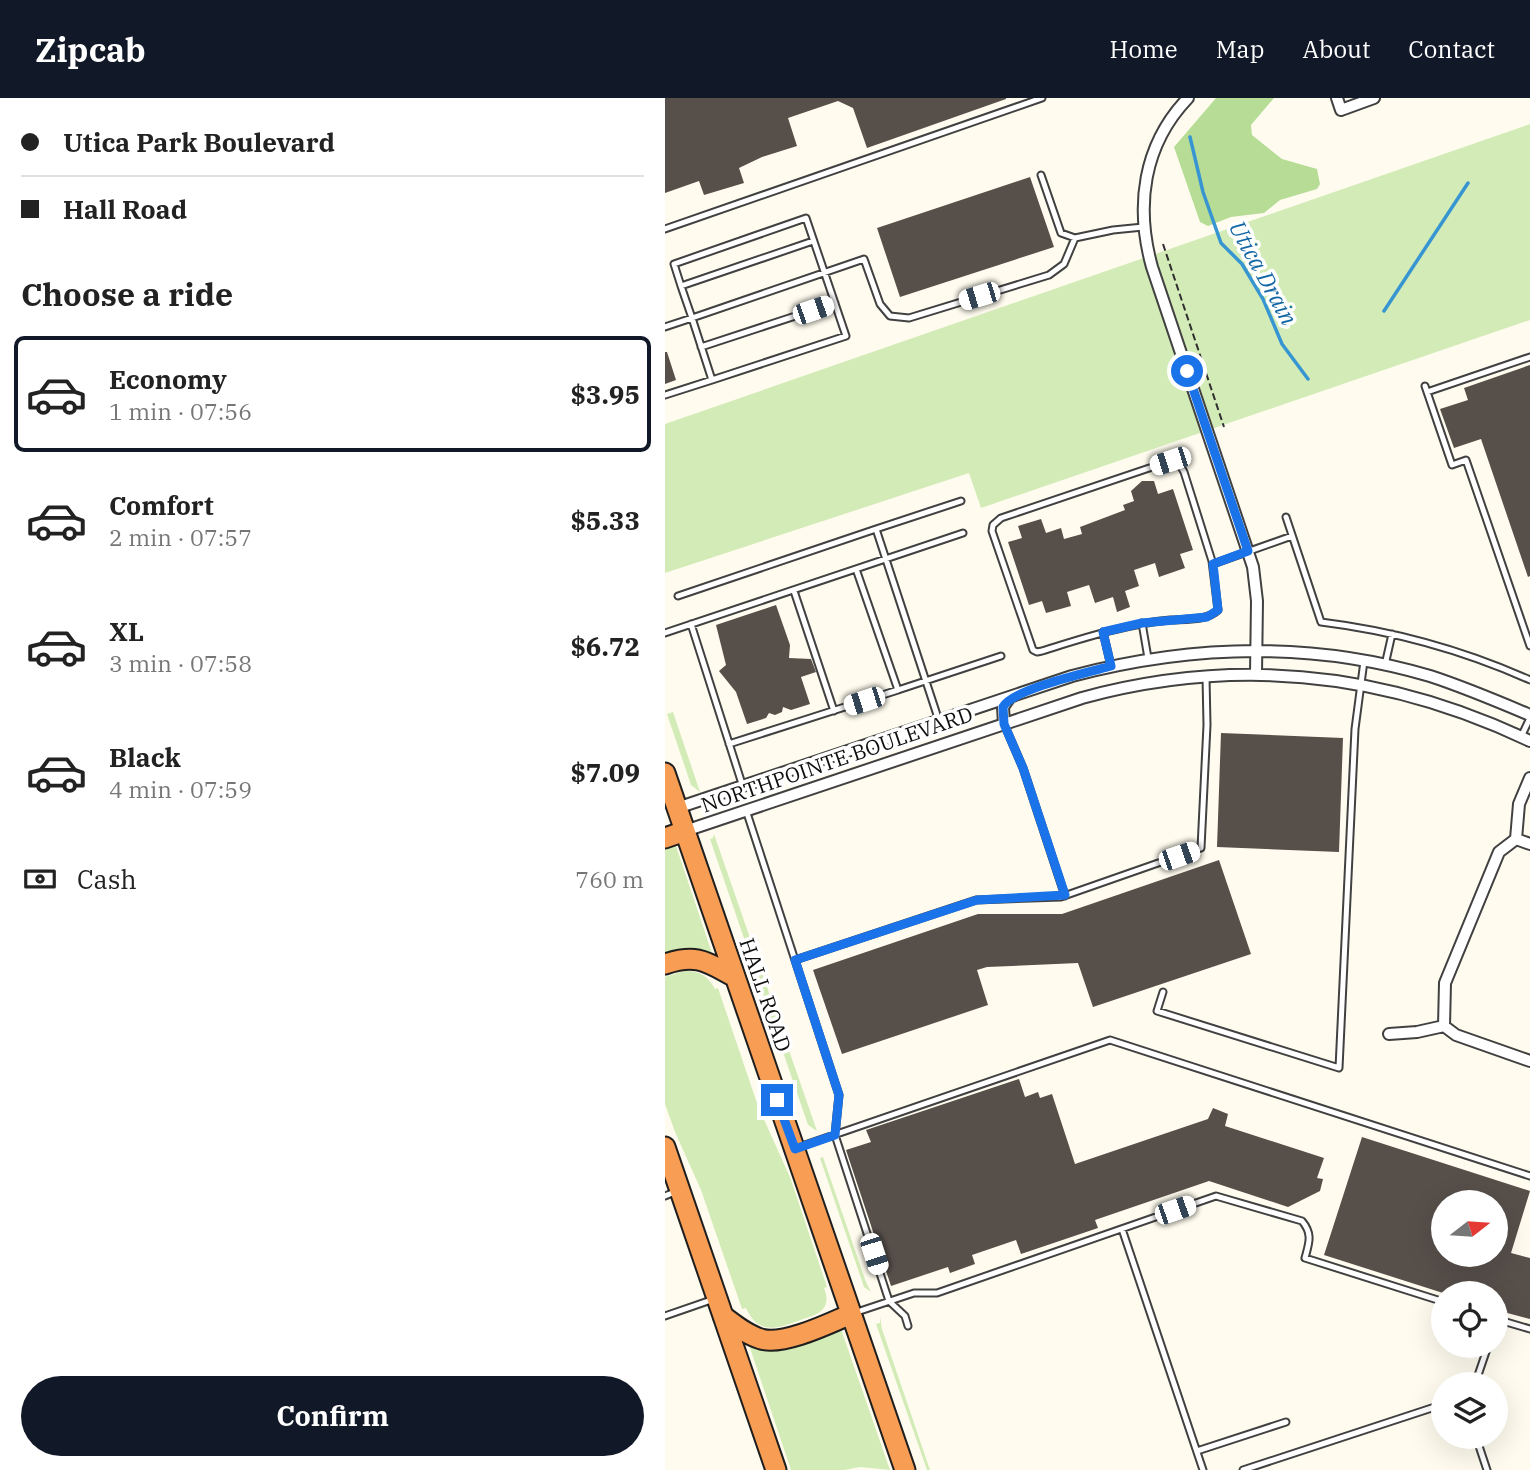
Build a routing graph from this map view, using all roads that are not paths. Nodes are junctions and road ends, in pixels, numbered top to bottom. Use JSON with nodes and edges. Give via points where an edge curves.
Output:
{"nodes":[{"id":1,"x":1042,"y":98,"type":"edge"},
{"id":2,"x":1188,"y":98,"type":"edge"},
{"id":3,"x":1337,"y":98,"type":"edge"},
{"id":4,"x":1374,"y":98,"type":"edge"},
{"id":5,"x":1361,"y":100,"type":"edge"},
{"id":6,"x":1041,"y":175,"type":"dead end"},
{"id":7,"x":1143,"y":227,"type":"junction"},
{"id":8,"x":665,"y":229,"type":"edge"},
{"id":9,"x":1075,"y":238,"type":"junction"},
{"id":10,"x":813,"y":241,"type":"junction"},
{"id":11,"x":825,"y":272,"type":"junction"},
{"id":12,"x":681,"y":286,"type":"junction"},
{"id":13,"x":835,"y":303,"type":"junction"},
{"id":14,"x":692,"y":318,"type":"junction"},
{"id":15,"x":665,"y":327,"type":"edge"},
{"id":16,"x":701,"y":347,"type":"junction"},
{"id":17,"x":1530,"y":357,"type":"edge"},
{"id":18,"x":712,"y":380,"type":"junction"},
{"id":19,"x":665,"y":396,"type":"edge"},
{"id":20,"x":961,"y":502,"type":"dead end"},
{"id":21,"x":1286,"y":517,"type":"dead end"},
{"id":22,"x":876,"y":529,"type":"junction"},
{"id":23,"x":963,"y":533,"type":"dead end"},
{"id":24,"x":1292,"y":536,"type":"junction"},
{"id":25,"x":1248,"y":551,"type":"junction"},
{"id":26,"x":886,"y":558,"type":"junction"},
{"id":27,"x":1213,"y":564,"type":"junction"},
{"id":28,"x":856,"y":569,"type":"junction"},
{"id":29,"x":794,"y":591,"type":"junction"},
{"id":30,"x":678,"y":596,"type":"dead end"},
{"id":31,"x":1142,"y":623,"type":"junction"},
{"id":32,"x":691,"y":624,"type":"junction"},
{"id":33,"x":1103,"y":632,"type":"junction"},
{"id":34,"x":665,"y":633,"type":"edge"},
{"id":35,"x":1392,"y":634,"type":"junction"},
{"id":36,"x":1530,"y":646,"type":"edge"},
{"id":37,"x":1257,"y":651,"type":"junction"},
{"id":38,"x":1001,"y":656,"type":"dead end"},
{"id":39,"x":1148,"y":659,"type":"junction"},
{"id":40,"x":1364,"y":661,"type":"junction"},
{"id":41,"x":1385,"y":665,"type":"junction"},
{"id":42,"x":1111,"y":666,"type":"junction"},
{"id":43,"x":1256,"y":674,"type":"junction"},
{"id":44,"x":1206,"y":676,"type":"junction"},
{"id":45,"x":925,"y":680,"type":"junction"},
{"id":46,"x":1530,"y":680,"type":"edge"},
{"id":47,"x":1360,"y":684,"type":"junction"},
{"id":48,"x":898,"y":690,"type":"junction"},
{"id":49,"x":1010,"y":697,"type":"junction"},
{"id":50,"x":834,"y":711,"type":"junction"},
{"id":51,"x":1530,"y":716,"type":"edge"},
{"id":52,"x":939,"y":721,"type":"junction"},
{"id":53,"x":1004,"y":724,"type":"junction"},
{"id":54,"x":1526,"y":739,"type":"edge"},
{"id":55,"x":729,"y":744,"type":"junction"},
{"id":56,"x":825,"y":759,"type":"junction"},
{"id":57,"x":665,"y":773,"type":"edge"},
{"id":58,"x":1530,"y":778,"type":"edge"},
{"id":59,"x":833,"y":782,"type":"junction"},
{"id":60,"x":743,"y":787,"type":"junction"},
{"id":61,"x":677,"y":808,"type":"junction"},
{"id":62,"x":745,"y":810,"type":"junction"},
{"id":63,"x":685,"y":831,"type":"junction"},
{"id":64,"x":665,"y":838,"type":"edge"},
{"id":65,"x":1516,"y":839,"type":"junction"},
{"id":66,"x":1530,"y":844,"type":"edge"},
{"id":67,"x":1065,"y":895,"type":"junction"},
{"id":68,"x":795,"y":960,"type":"junction"},
{"id":69,"x":665,"y":964,"type":"edge"},
{"id":70,"x":735,"y":977,"type":"junction"},
{"id":71,"x":1163,"y":992,"type":"dead end"},
{"id":72,"x":1444,"y":1026,"type":"junction"},
{"id":73,"x":1389,"y":1034,"type":"dead end"},
{"id":74,"x":1530,"y":1061,"type":"edge"},
{"id":75,"x":835,"y":1135,"type":"junction"},
{"id":76,"x":665,"y":1147,"type":"edge"},
{"id":77,"x":795,"y":1149,"type":"junction"},
{"id":78,"x":1530,"y":1176,"type":"edge"},
{"id":79,"x":672,"y":1193,"type":"edge"},
{"id":80,"x":1122,"y":1229,"type":"junction"},
{"id":81,"x":1431,"y":1298,"type":"edge"},
{"id":82,"x":889,"y":1301,"type":"junction"},
{"id":83,"x":720,"y":1307,"type":"junction"},
{"id":84,"x":851,"y":1314,"type":"junction"},
{"id":85,"x":665,"y":1316,"type":"edge"},
{"id":86,"x":1508,"y":1323,"type":"edge"},
{"id":87,"x":908,"y":1326,"type":"dead end"},
{"id":88,"x":1530,"y":1329,"type":"edge"},
{"id":89,"x":1431,"y":1408,"type":"edge"},
{"id":90,"x":1286,"y":1422,"type":"dead end"},
{"id":91,"x":1480,"y":1449,"type":"edge"},
{"id":92,"x":1197,"y":1451,"type":"junction"},
{"id":93,"x":776,"y":1470,"type":"edge"},
{"id":94,"x":905,"y":1470,"type":"edge"},
{"id":95,"x":1203,"y":1470,"type":"edge"},
{"id":96,"x":1243,"y":1470,"type":"edge"},
{"id":97,"x":1487,"y":1470,"type":"edge"}],
"edges":[{"from":1,"to":8,"type":"lane"},
{"from":2,"to":7,"type":"street","via":[[1167,124],[1151,158],[1143,192]]},
{"from":3,"to":5,"type":"street","via":[[1341,110]]},
{"from":4,"to":5,"type":"street"},
{"from":6,"to":9,"type":"lane","via":[[1061,233]]},
{"from":7,"to":9,"type":"lane"},
{"from":7,"to":25,"type":"street","via":[[1152,267]]},
{"from":9,"to":11,"type":"lane","via":[[1064,264],[1049,275],[909,318],[890,316],[880,304],[864,259]]},
{"from":10,"to":11,"type":"lane"},
{"from":10,"to":12,"type":"lane"},
{"from":10,"to":12,"type":"lane","via":[[806,218],[674,264]]},
{"from":11,"to":13,"type":"lane"},
{"from":11,"to":14,"type":"lane"},
{"from":12,"to":14,"type":"lane"},
{"from":13,"to":16,"type":"lane"},
{"from":13,"to":18,"type":"lane","via":[[846,336]]},
{"from":14,"to":15,"type":"lane"},
{"from":14,"to":16,"type":"lane"},
{"from":16,"to":18,"type":"lane"},
{"from":17,"to":36,"type":"lane","via":[[1426,389],[1452,465],[1466,460]]},
{"from":18,"to":19,"type":"lane"},
{"from":20,"to":22,"type":"lane"},
{"from":21,"to":24,"type":"lane"},
{"from":22,"to":26,"type":"lane"},
{"from":22,"to":30,"type":"lane"},
{"from":23,"to":26,"type":"lane"},
{"from":24,"to":25,"type":"lane"},
{"from":24,"to":35,"type":"lane","via":[[1321,622]]},
{"from":25,"to":27,"type":"lane"},
{"from":25,"to":37,"type":"street","via":[[1257,590]]},
{"from":26,"to":28,"type":"lane"},
{"from":26,"to":45,"type":"lane"},
{"from":27,"to":31,"type":"lane","via":[[1215,612],[1207,617]]},
{"from":27,"to":33,"type":"lane","via":[[1184,472],[1175,461],[997,521],[992,531],[1033,650]]},
{"from":28,"to":29,"type":"lane"},
{"from":28,"to":48,"type":"lane"},
{"from":29,"to":32,"type":"lane"},
{"from":29,"to":50,"type":"lane"},
{"from":31,"to":33,"type":"lane"},
{"from":31,"to":39,"type":"lane"},
{"from":32,"to":34,"type":"lane"},
{"from":32,"to":55,"type":"lane"},
{"from":33,"to":42,"type":"lane"},
{"from":35,"to":41,"type":"lane"},
{"from":35,"to":46,"type":"lane","via":[[1465,654]]},
{"from":37,"to":39,"type":"street","name":"NORTHPOINTE BOULEVARD"},
{"from":37,"to":40,"type":"street","name":"NORTHPOINTE BOULEVARD"},
{"from":37,"to":43,"type":"street"},
{"from":38,"to":45,"type":"lane"},
{"from":39,"to":42,"type":"street","name":"NORTHPOINTE BOULEVARD"},
{"from":40,"to":41,"type":"street","name":"NORTHPOINTE BOULEVARD"},
{"from":40,"to":47,"type":"lane"},
{"from":41,"to":51,"type":"street","name":"NORTHPOINTE BOULEVARD","via":[[1447,682]]},
{"from":42,"to":49,"type":"street","name":"NORTHPOINTE BOULEVARD"},
{"from":43,"to":44,"type":"street","name":"NORTHPOINTE BOULEVARD"},
{"from":43,"to":47,"type":"street","name":"NORTHPOINTE BOULEVARD"},
{"from":44,"to":53,"type":"street","name":"NORTHPOINTE BOULEVARD","via":[[1107,691]]},
{"from":44,"to":67,"type":"lane","via":[[1201,848]]},
{"from":45,"to":48,"type":"lane"},
{"from":45,"to":52,"type":"lane"},
{"from":47,"to":54,"type":"street","name":"NORTHPOINTE BOULEVARD","via":[[1434,702]]},
{"from":47,"to":71,"type":"lane","via":[[1339,1068],[1157,1011]]},
{"from":48,"to":50,"type":"lane"},
{"from":49,"to":52,"type":"street","name":"NORTHPOINTE BOULEVARD"},
{"from":49,"to":53,"type":"street","via":[[1003,707]]},
{"from":50,"to":55,"type":"lane"},
{"from":51,"to":54,"type":"lane"},
{"from":52,"to":56,"type":"street","name":"NORTHPOINTE BOULEVARD"},
{"from":53,"to":59,"type":"street","name":"NORTHPOINTE BOULEVARD"},
{"from":53,"to":67,"type":"lane"},
{"from":55,"to":60,"type":"lane"},
{"from":56,"to":59,"type":"street"},
{"from":56,"to":60,"type":"street","name":"NORTHPOINTE BOULEVARD"},
{"from":57,"to":61,"type":"highway","name":"HALL ROAD"},
{"from":58,"to":65,"type":"street","via":[[1519,804]]},
{"from":59,"to":62,"type":"street","name":"NORTHPOINTE BOULEVARD"},
{"from":60,"to":61,"type":"street","name":"NORTHPOINTE BOULEVARD"},
{"from":61,"to":63,"type":"highway","name":"HALL ROAD"},
{"from":62,"to":63,"type":"street","name":"NORTHPOINTE BOULEVARD"},
{"from":62,"to":68,"type":"lane"},
{"from":63,"to":64,"type":"highway"},
{"from":63,"to":70,"type":"highway","name":"HALL ROAD"},
{"from":65,"to":66,"type":"street"},
{"from":65,"to":72,"type":"street","via":[[1499,852],[1445,983]]},
{"from":67,"to":68,"type":"lane","via":[[977,900]]},
{"from":68,"to":75,"type":"lane","via":[[839,1095]]},
{"from":69,"to":70,"type":"highway","via":[[695,958]]},
{"from":70,"to":77,"type":"highway","name":"HALL ROAD"},
{"from":72,"to":73,"type":"street"},
{"from":72,"to":74,"type":"street","via":[[1456,1035]]},
{"from":75,"to":77,"type":"lane"},
{"from":75,"to":78,"type":"lane","via":[[1110,1040]]},
{"from":75,"to":82,"type":"lane"},
{"from":76,"to":79,"type":"highway"},
{"from":77,"to":84,"type":"highway","name":"HALL ROAD"},
{"from":79,"to":83,"type":"highway"},
{"from":80,"to":81,"type":"lane","via":[[1223,1196],[1302,1221],[1311,1238],[1305,1258]]},
{"from":80,"to":82,"type":"lane","via":[[937,1293],[914,1293]]},
{"from":80,"to":92,"type":"lane"},
{"from":82,"to":84,"type":"lane"},
{"from":82,"to":87,"type":"lane","via":[[905,1316]]},
{"from":83,"to":84,"type":"highway","via":[[754,1336],[769,1341]]},
{"from":83,"to":85,"type":"lane"},
{"from":83,"to":93,"type":"highway"},
{"from":84,"to":94,"type":"highway","name":"HALL ROAD"},
{"from":86,"to":88,"type":"lane"},
{"from":89,"to":96,"type":"lane"},
{"from":90,"to":92,"type":"lane"},
{"from":91,"to":97,"type":"lane"},
{"from":92,"to":95,"type":"lane"}]}
